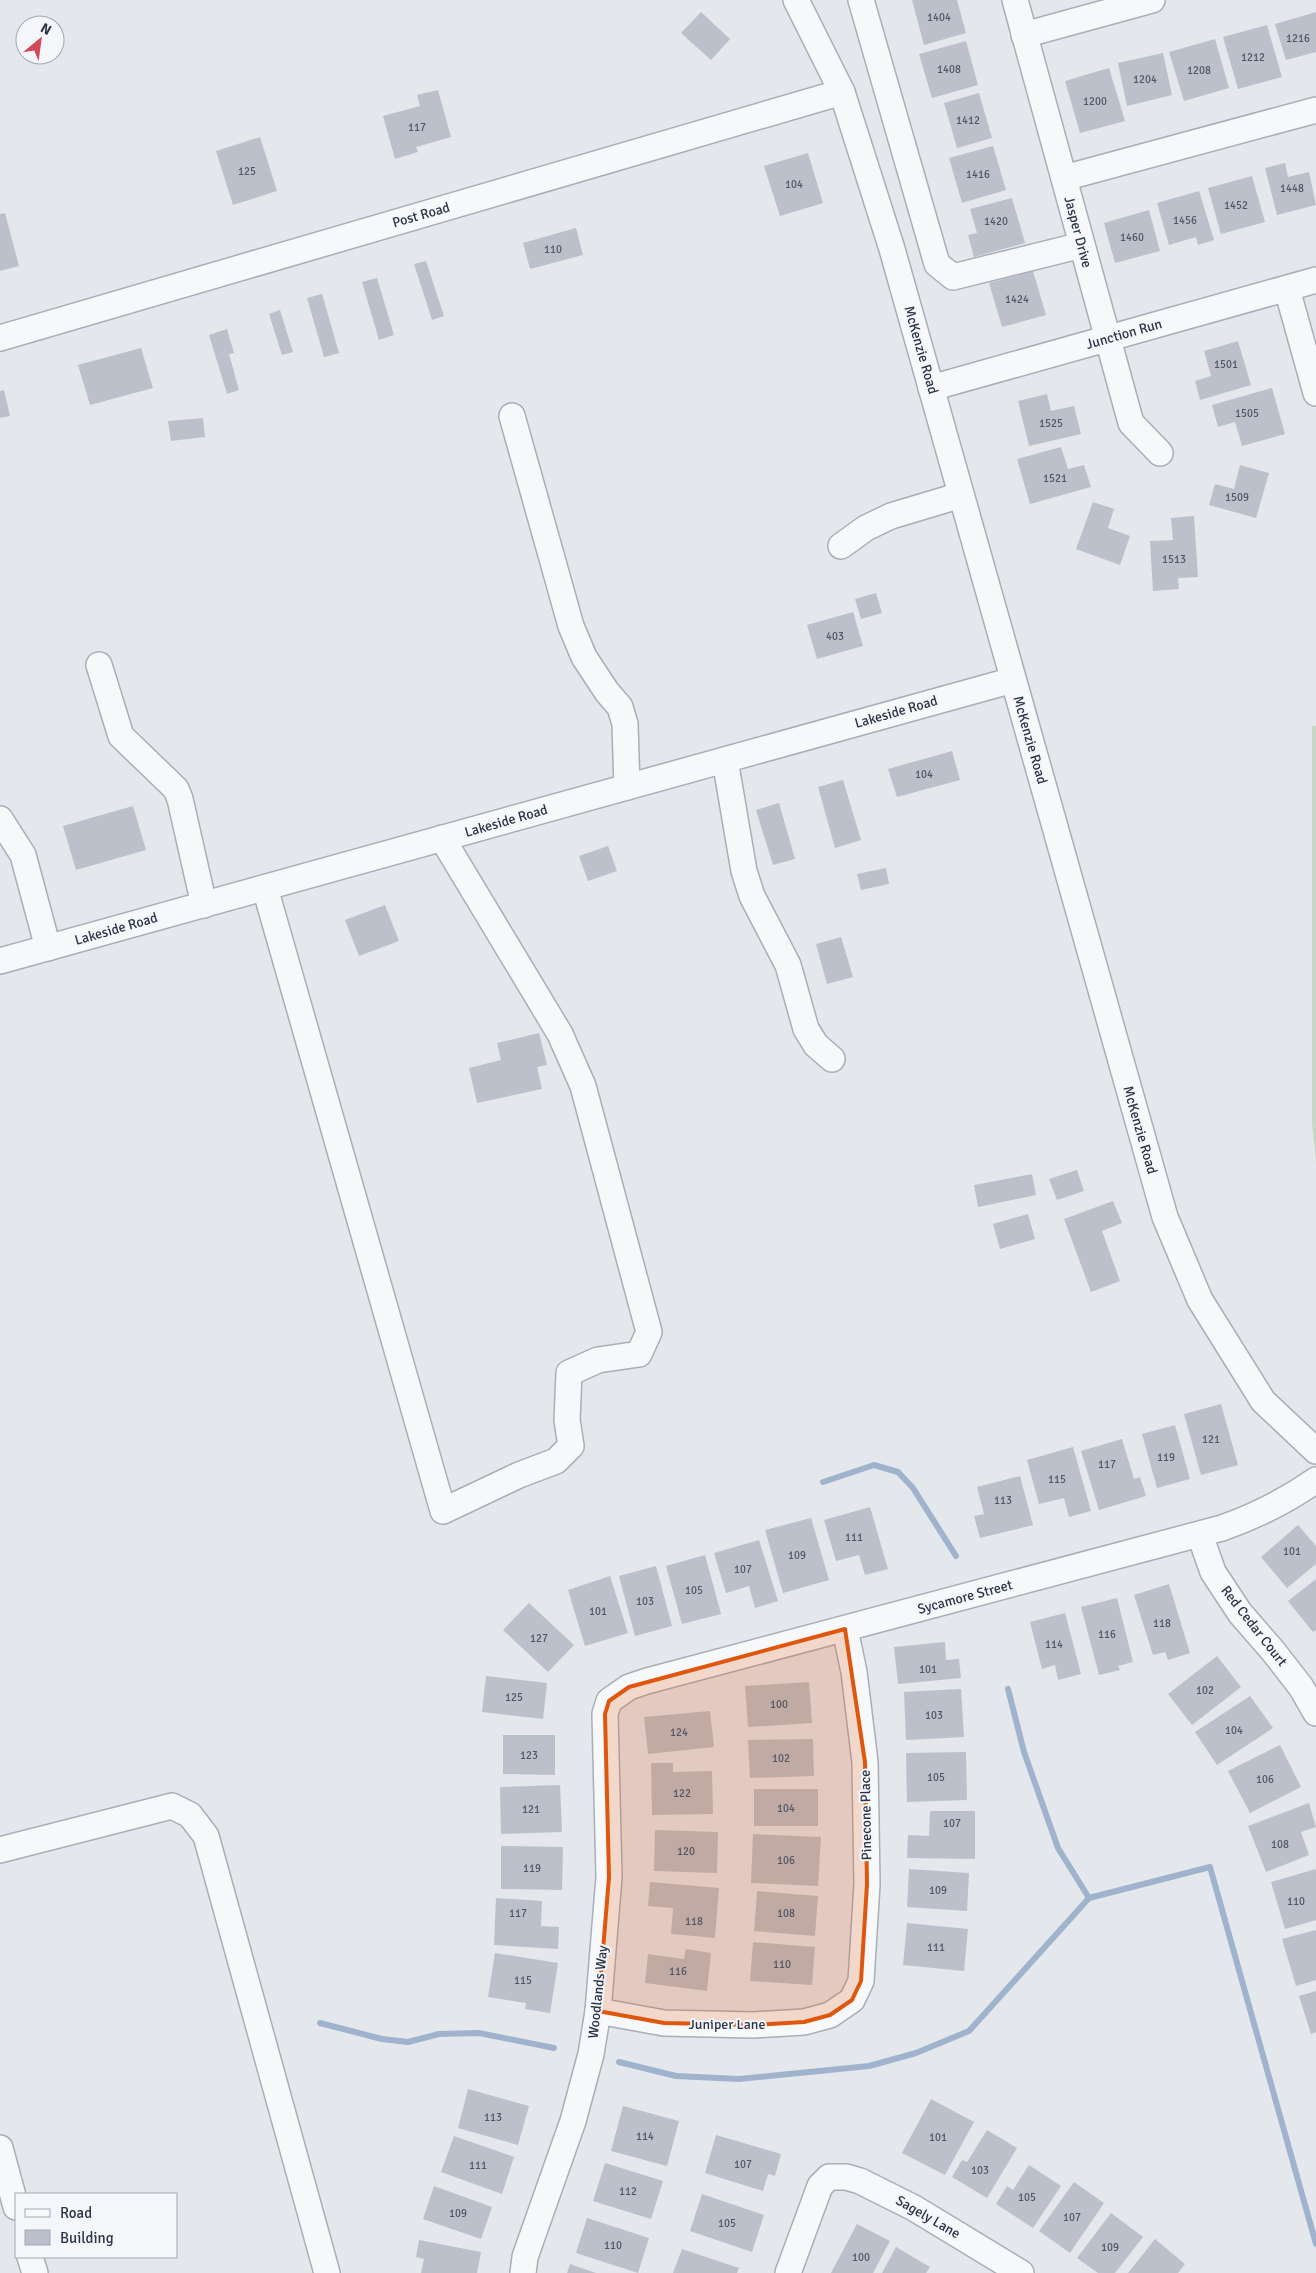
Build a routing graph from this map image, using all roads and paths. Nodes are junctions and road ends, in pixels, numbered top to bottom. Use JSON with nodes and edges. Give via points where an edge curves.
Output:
{"nodes":[{"id":1,"x":796,"y":0,"type":"edge"},
{"id":2,"x":861,"y":0,"type":"edge"},
{"id":3,"x":1015,"y":0,"type":"edge"},
{"id":4,"x":1152,"y":0,"type":"edge"},
{"id":5,"x":1024,"y":35,"type":"junction"},
{"id":6,"x":842,"y":92,"type":"junction"},
{"id":7,"x":1316,"y":110,"type":"edge"},
{"id":8,"x":1064,"y":178,"type":"junction"},
{"id":9,"x":1082,"y":245,"type":"junction"},
{"id":10,"x":1316,"y":280,"type":"edge"},
{"id":11,"x":1287,"y":289,"type":"junction"},
{"id":12,"x":0,"y":338,"type":"edge"},
{"id":13,"x":1108,"y":339,"type":"junction"},
{"id":14,"x":931,"y":388,"type":"junction"},
{"id":15,"x":1316,"y":393,"type":"edge"},
{"id":16,"x":512,"y":416,"type":"dead end"},
{"id":17,"x":1160,"y":453,"type":"dead end"},
{"id":18,"x":961,"y":495,"type":"junction"},
{"id":19,"x":840,"y":546,"type":"dead end"},
{"id":20,"x":99,"y":665,"type":"dead end"},
{"id":21,"x":1013,"y":680,"type":"junction"},
{"id":22,"x":725,"y":760,"type":"junction"},
{"id":23,"x":627,"y":787,"type":"junction"},
{"id":24,"x":0,"y":819,"type":"edge"},
{"id":25,"x":442,"y":838,"type":"junction"},
{"id":26,"x":265,"y":888,"type":"junction"},
{"id":27,"x":204,"y":904,"type":"junction"},
{"id":28,"x":48,"y":948,"type":"junction"},
{"id":29,"x":0,"y":961,"type":"edge"},
{"id":30,"x":832,"y":1059,"type":"dead end"},
{"id":31,"x":1316,"y":1451,"type":"edge"},
{"id":32,"x":1316,"y":1480,"type":"edge"},
{"id":33,"x":1200,"y":1535,"type":"junction"},
{"id":34,"x":845,"y":1629,"type":"junction"},
{"id":35,"x":609,"y":1701,"type":"joint"},
{"id":36,"x":1316,"y":1713,"type":"edge"},
{"id":37,"x":0,"y":1850,"type":"edge"},
{"id":38,"x":852,"y":2000,"type":"joint"},
{"id":39,"x":598,"y":2011,"type":"junction"},
{"id":40,"x":0,"y":2148,"type":"edge"},
{"id":41,"x":15,"y":2203,"type":"edge"},
{"id":42,"x":30,"y":2258,"type":"edge"},
{"id":43,"x":35,"y":2273,"type":"edge"},
{"id":44,"x":327,"y":2273,"type":"edge"},
{"id":45,"x":523,"y":2273,"type":"edge"},
{"id":46,"x":788,"y":2273,"type":"edge"},
{"id":47,"x":1021,"y":2273,"type":"edge"}],
"edges":[{"from":1,"to":6,"type":"street","name":"McKenzie Road"},
{"from":2,"to":9,"type":"street","via":[[937,264],[953,277]]},
{"from":3,"to":5,"type":"street","name":"Jasper Drive"},
{"from":4,"to":5,"type":"street"},
{"from":5,"to":8,"type":"street","name":"Jasper Drive"},
{"from":6,"to":12,"type":"street","name":"Post Road"},
{"from":6,"to":14,"type":"street","name":"McKenzie Road","via":[[892,249]]},
{"from":7,"to":8,"type":"street"},
{"from":8,"to":9,"type":"street","name":"Jasper Drive"},
{"from":9,"to":13,"type":"street","name":"Jasper Drive"},
{"from":10,"to":11,"type":"street","name":"Junction Run"},
{"from":11,"to":13,"type":"street","name":"Junction Run"},
{"from":11,"to":15,"type":"street"},
{"from":13,"to":14,"type":"street","name":"Junction Run"},
{"from":13,"to":17,"type":"street","name":"Jasper Drive","via":[[1131,423]]},
{"from":14,"to":18,"type":"street","name":"McKenzie Road"},
{"from":16,"to":23,"type":"street","via":[[571,626],[584,657],[620,707],[625,724]]},
{"from":18,"to":19,"type":"street","via":[[891,516]]},
{"from":18,"to":21,"type":"street","name":"McKenzie Road"},
{"from":20,"to":27,"type":"street","via":[[121,736],[176,789]]},
{"from":21,"to":22,"type":"street","name":"Lakeside Road"},
{"from":21,"to":31,"type":"street","name":"McKenzie Road","via":[[1165,1217],[1200,1300],[1262,1401]]},
{"from":22,"to":23,"type":"street","name":"Lakeside Road"},
{"from":22,"to":30,"type":"street","via":[[744,871],[752,896],[788,965],[806,1029],[816,1045]]},
{"from":23,"to":25,"type":"street","name":"Lakeside Road"},
{"from":24,"to":28,"type":"street","via":[[23,855]]},
{"from":25,"to":26,"type":"street","name":"Lakeside Road"},
{"from":25,"to":26,"type":"street","via":[[560,1034],[583,1086],[649,1332],[639,1354],[598,1360],[569,1373],[567,1420],[571,1446],[556,1461],[444,1511]]},
{"from":26,"to":27,"type":"street","name":"Lakeside Road"},
{"from":27,"to":28,"type":"street","name":"Lakeside Road"},
{"from":28,"to":29,"type":"street","name":"Lakeside Road"},
{"from":32,"to":33,"type":"street","name":"Sycamore Street","via":[[1260,1514]]},
{"from":33,"to":34,"type":"street","name":"Sycamore Street"},
{"from":33,"to":36,"type":"street","name":"Red Cedar Court","via":[[1213,1572],[1240,1613],[1301,1687]]},
{"from":34,"to":35,"type":"street","name":"Sycamore Street","via":[[647,1681],[629,1687]]},
{"from":34,"to":38,"type":"street","name":"Pinecone Place","via":[[854,1672],[865,1762],[866,1894],[861,1981]]},
{"from":35,"to":39,"type":"street","name":"Woodlands Way","via":[[604,1740],[609,1877]]},
{"from":37,"to":44,"type":"street","via":[[172,1806],[190,1815],[206,1836]]},
{"from":38,"to":39,"type":"street","name":"Juniper Lane","via":[[830,2016],[804,2022],[753,2025],[664,2024]]},
{"from":39,"to":45,"type":"street","name":"Woodlands Way","via":[[573,2122],[525,2258]]},
{"from":40,"to":41,"type":"street"},
{"from":42,"to":43,"type":"street"},
{"from":46,"to":47,"type":"street","name":"Sagely Lane","via":[[820,2186],[829,2177],[860,2181],[914,2208]]}]}
